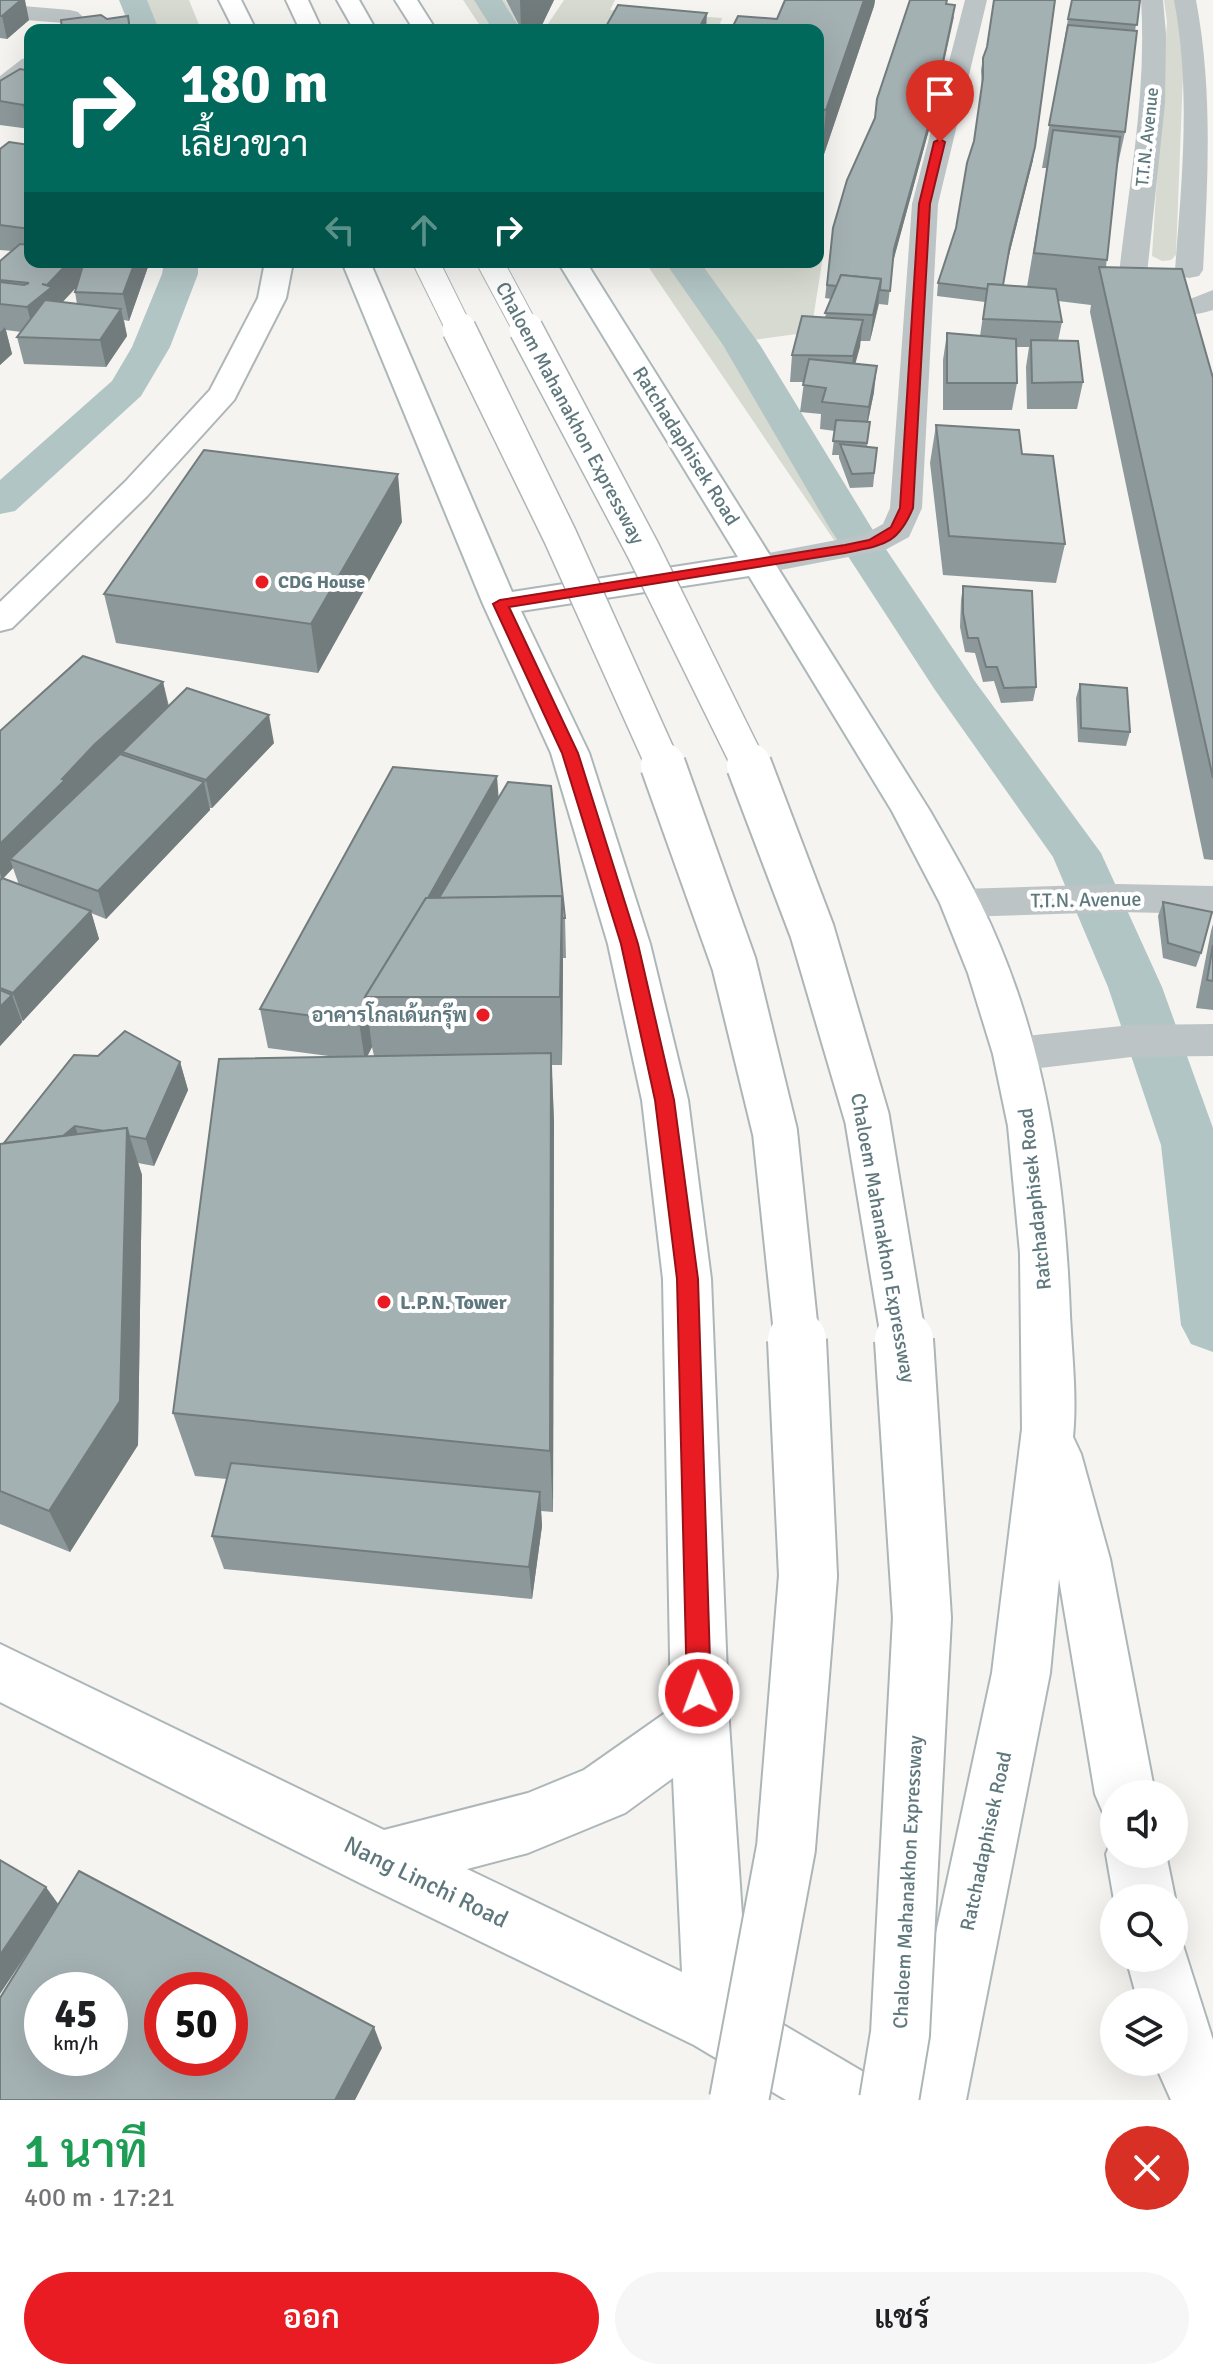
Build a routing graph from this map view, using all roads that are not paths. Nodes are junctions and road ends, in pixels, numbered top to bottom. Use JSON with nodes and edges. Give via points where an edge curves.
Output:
{"nodes":[{"id":1,"x":230,"y":0,"type":"edge"},
{"id":2,"x":297,"y":0,"type":"edge"},
{"id":3,"x":348,"y":0,"type":"edge"},
{"id":4,"x":406,"y":0,"type":"edge"},
{"id":5,"x":976,"y":0,"type":"edge"},
{"id":6,"x":1152,"y":0,"type":"edge"},
{"id":7,"x":1185,"y":0,"type":"edge"},
{"id":8,"x":0,"y":11,"type":"edge"},
{"id":9,"x":79,"y":24,"type":"edge"},
{"id":10,"x":242,"y":24,"type":"edge"},
{"id":11,"x":308,"y":24,"type":"edge"},
{"id":12,"x":362,"y":24,"type":"edge"},
{"id":13,"x":421,"y":24,"type":"edge"},
{"id":14,"x":24,"y":69,"type":"edge"},
{"id":15,"x":0,"y":87,"type":"edge"},
{"id":16,"x":278,"y":268,"type":"edge"},
{"id":17,"x":359,"y":268,"type":"edge"},
{"id":18,"x":429,"y":268,"type":"edge"},
{"id":19,"x":493,"y":268,"type":"edge"},
{"id":20,"x":576,"y":268,"type":"edge"},
{"id":21,"x":1133,"y":274,"type":"junction"},
{"id":22,"x":1201,"y":277,"type":"edge"},
{"id":23,"x":1213,"y":298,"type":"edge"},
{"id":24,"x":1164,"y":306,"type":"junction"},
{"id":25,"x":1195,"y":340,"type":"edge"},
{"id":26,"x":760,"y":564,"type":"junction"},
{"id":27,"x":500,"y":604,"type":"junction"},
{"id":28,"x":0,"y":621,"type":"edge"},
{"id":29,"x":1213,"y":900,"type":"edge"},
{"id":30,"x":960,"y":903,"type":"junction"},
{"id":31,"x":1213,"y":1040,"type":"edge"},
{"id":32,"x":1015,"y":1054,"type":"junction"},
{"id":33,"x":1048,"y":1429,"type":"junction"},
{"id":34,"x":0,"y":1672,"type":"edge"},
{"id":35,"x":700,"y":1723,"type":"junction"},
{"id":36,"x":1122,"y":1780,"type":"edge"},
{"id":37,"x":382,"y":1861,"type":"junction"},
{"id":38,"x":717,"y":2022,"type":"junction"},
{"id":39,"x":1188,"y":2067,"type":"edge"},
{"id":40,"x":739,"y":2100,"type":"edge"},
{"id":41,"x":849,"y":2100,"type":"edge"},
{"id":42,"x":889,"y":2100,"type":"edge"},
{"id":43,"x":933,"y":2100,"type":"edge"},
{"id":44,"x":1209,"y":2100,"type":"edge"}],
"edges":[{"from":1,"to":10,"type":"main road"},
{"from":2,"to":11,"type":"main road"},
{"from":3,"to":12,"type":"main road"},
{"from":4,"to":13,"type":"main road"},
{"from":5,"to":26,"type":"street","via":[[925,204],[906,508],[897,530],[859,546]]},
{"from":6,"to":21,"type":"street","name":"T.T.N. Avenue","via":[[1153,93]]},
{"from":7,"to":22,"type":"street","via":[[1195,44]]},
{"from":8,"to":9,"type":"street","via":[[70,17]]},
{"from":14,"to":15,"type":"street"},
{"from":16,"to":28,"type":"main road","via":[[272,298],[223,394],[136,489]]},
{"from":17,"to":27,"type":"main road"},
{"from":18,"to":40,"type":"main road","bridge":true,"via":[[560,536],[660,757],[734,964],[775,1132],[797,1333],[808,1576],[786,1848]]},
{"from":19,"to":42,"type":"main road","name":"Chaloem Mahanakhon Expressway","bridge":true,"via":[[643,550],[758,783],[812,931],[867,1118],[907,1360],[922,1618],[900,2034]]},
{"from":20,"to":26,"type":"main road","name":"Ratchadaphisek Road"},
{"from":21,"to":22,"type":"street","via":[[1160,266]]},
{"from":21,"to":24,"type":"street","via":[[1127,284],[1131,292]]},
{"from":23,"to":24,"type":"street","via":[[1192,307]]},
{"from":24,"to":25,"type":"street","via":[[1188,326]]},
{"from":26,"to":27,"type":"main road"},
{"from":26,"to":30,"type":"main road","name":"Ratchadaphisek Road","via":[[911,811]]},
{"from":27,"to":35,"type":"main road","via":[[570,753],[629,944],[665,1100],[687,1279]]},
{"from":29,"to":30,"type":"street","name":"T.T.N. Avenue"},
{"from":30,"to":32,"type":"main road","name":"Ratchadaphisek Road"},
{"from":31,"to":32,"type":"street","via":[[1131,1041]]},
{"from":32,"to":33,"type":"main road","name":"Ratchadaphisek Road","via":[[1031,1126],[1044,1253]]},
{"from":33,"to":36,"type":"main road","via":[[1083,1559]]},
{"from":33,"to":43,"type":"main road","name":"Ratchadaphisek Road","via":[[1021,1673]]},
{"from":34,"to":37,"type":"main road","name":"Nang Linchi Road"},
{"from":35,"to":37,"type":"main road","via":[[604,1792],[528,1823]]},
{"from":35,"to":38,"type":"main road"},
{"from":37,"to":38,"type":"main road","name":"Nang Linchi Road"},
{"from":38,"to":41,"type":"main road","name":"Nang Linchi Road"},
{"from":39,"to":44,"type":"main road"}]}
